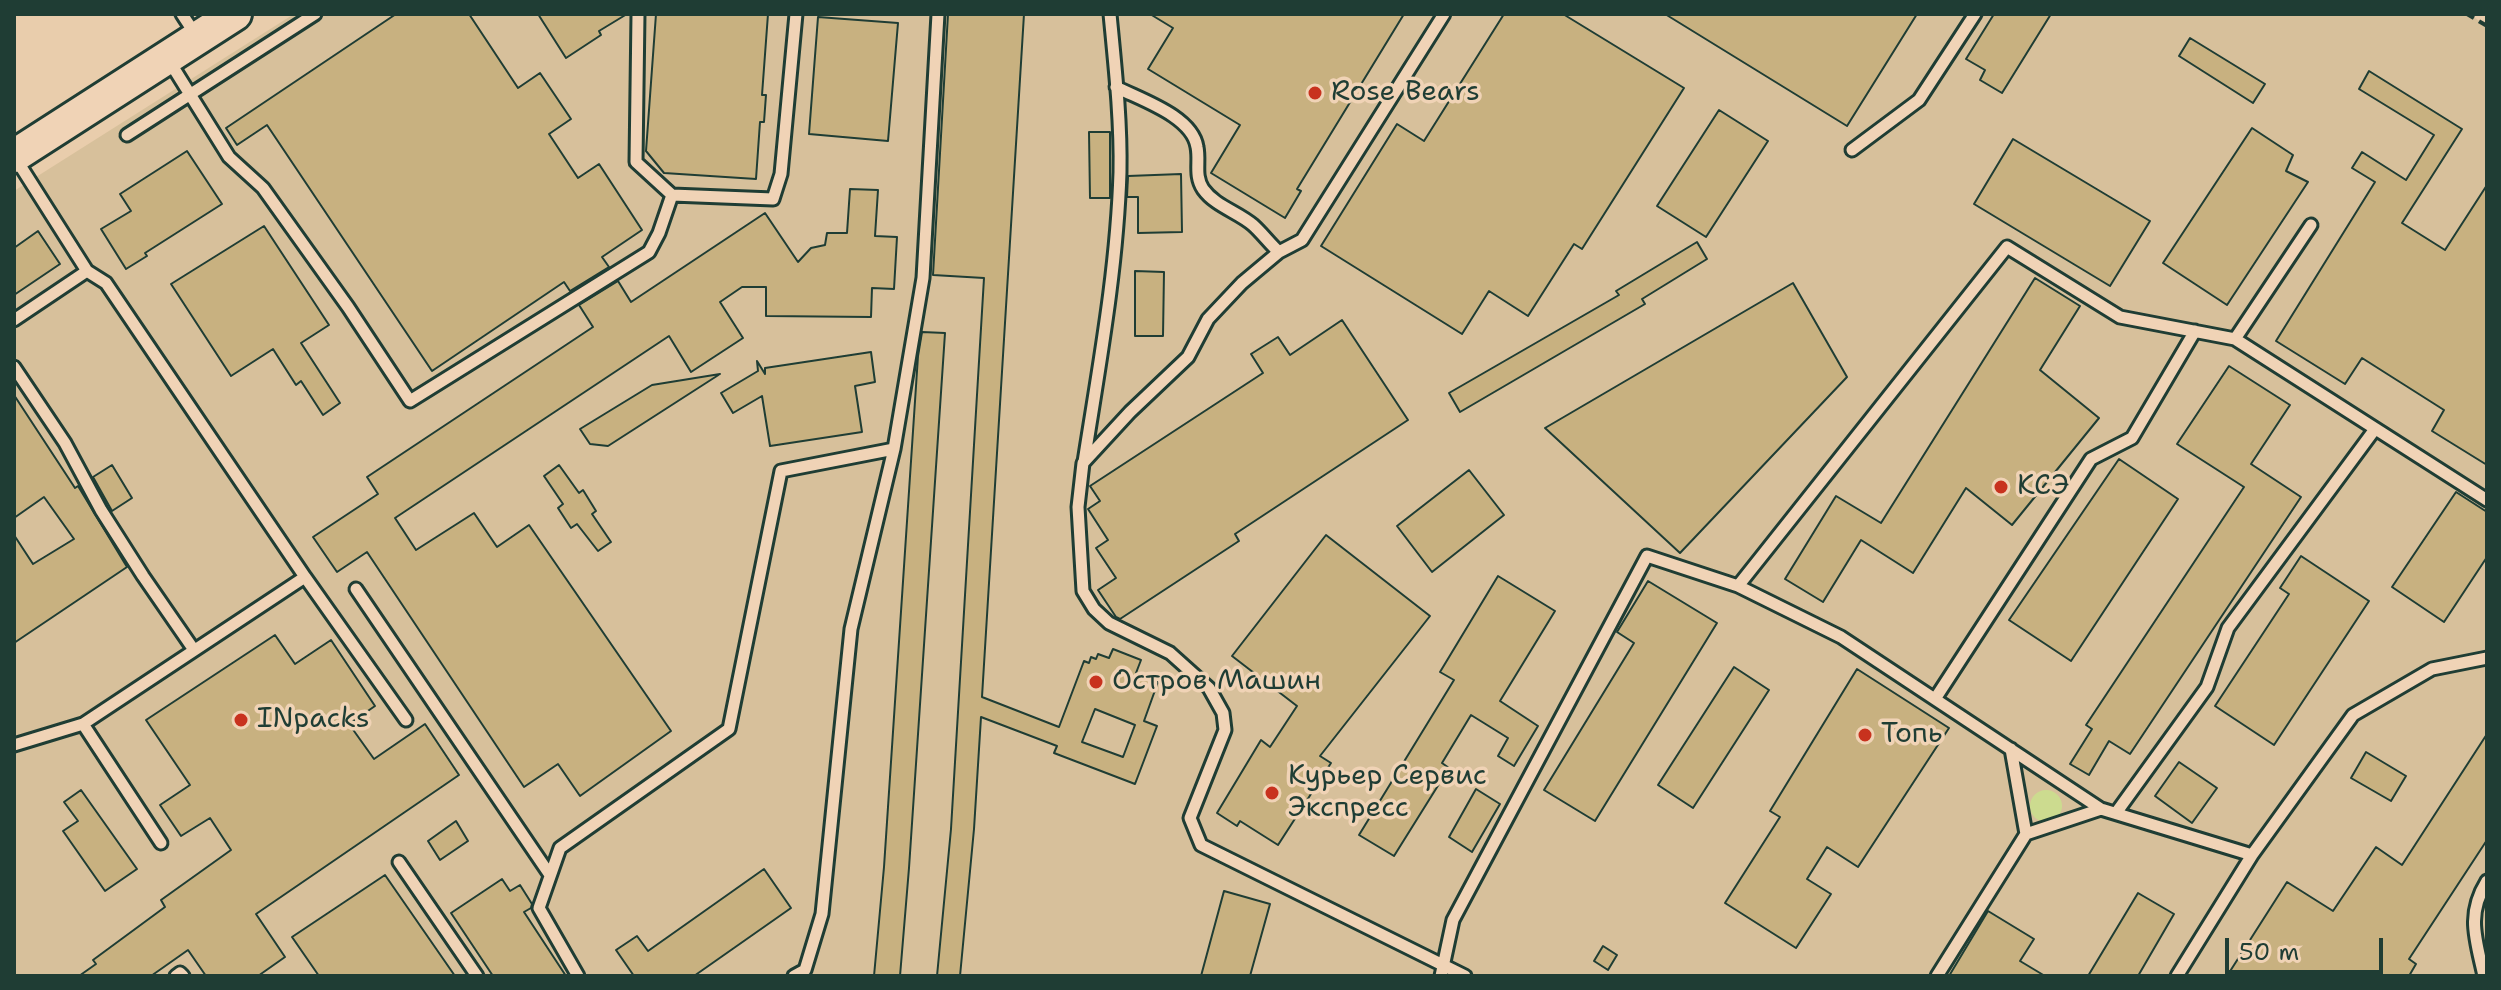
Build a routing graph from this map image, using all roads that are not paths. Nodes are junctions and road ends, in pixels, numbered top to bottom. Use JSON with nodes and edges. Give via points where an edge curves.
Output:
{"nodes":[{"id":1,"x":235,"y":14,"type":"edge"},
{"id":2,"x":315,"y":14,"type":"edge"},
{"id":3,"x":638,"y":14,"type":"edge"},
{"id":4,"x":796,"y":14,"type":"edge"},
{"id":5,"x":938,"y":14,"type":"edge"},
{"id":6,"x":1110,"y":14,"type":"edge"},
{"id":7,"x":1444,"y":14,"type":"edge"},
{"id":8,"x":1975,"y":14,"type":"edge"},
{"id":9,"x":190,"y":26,"type":"edge"},
{"id":10,"x":167,"y":58,"type":"junction"},
{"id":11,"x":1116,"y":87,"type":"junction"},
{"id":12,"x":190,"y":94,"type":"junction"},
{"id":13,"x":127,"y":135,"type":"dead end"},
{"id":14,"x":1852,"y":150,"type":"dead end"},
{"id":15,"x":14,"y":156,"type":"edge"},
{"id":16,"x":672,"y":195,"type":"junction"},
{"id":17,"x":2311,"y":225,"type":"dead end"},
{"id":18,"x":1279,"y":252,"type":"junction"},
{"id":19,"x":87,"y":271,"type":"junction"},
{"id":20,"x":14,"y":320,"type":"edge"},
{"id":21,"x":2195,"y":331,"type":"junction"},
{"id":22,"x":2235,"y":339,"type":"junction"},
{"id":23,"x":14,"y":367,"type":"edge"},
{"id":24,"x":2375,"y":429,"type":"junction"},
{"id":25,"x":894,"y":449,"type":"junction"},
{"id":26,"x":1083,"y":463,"type":"junction"},
{"id":27,"x":2487,"y":500,"type":"edge"},
{"id":28,"x":305,"y":577,"type":"junction"},
{"id":29,"x":1738,"y":586,"type":"junction"},
{"id":30,"x":356,"y":589,"type":"dead end"},
{"id":31,"x":194,"y":650,"type":"junction"},
{"id":32,"x":2487,"y":658,"type":"edge"},
{"id":33,"x":1935,"y":699,"type":"junction"},
{"id":34,"x":406,"y":720,"type":"dead end"},
{"id":35,"x":83,"y":724,"type":"junction"},
{"id":36,"x":14,"y":745,"type":"edge"},
{"id":37,"x":2011,"y":749,"type":"junction"},
{"id":38,"x":2101,"y":809,"type":"junction"},
{"id":39,"x":2116,"y":813,"type":"junction"},
{"id":40,"x":2026,"y":834,"type":"junction"},
{"id":41,"x":161,"y":843,"type":"dead end"},
{"id":42,"x":2252,"y":855,"type":"junction"},
{"id":43,"x":399,"y":862,"type":"dead end"},
{"id":44,"x":550,"y":875,"type":"junction"},
{"id":45,"x":2487,"y":881,"type":"edge"},
{"id":46,"x":1443,"y":971,"type":"edge"},
{"id":47,"x":176,"y":976,"type":"edge"},
{"id":48,"x":183,"y":976,"type":"edge"},
{"id":49,"x":477,"y":976,"type":"edge"},
{"id":50,"x":578,"y":976,"type":"edge"},
{"id":51,"x":794,"y":976,"type":"edge"},
{"id":52,"x":1465,"y":976,"type":"edge"},
{"id":53,"x":1937,"y":976,"type":"edge"},
{"id":54,"x":2177,"y":976,"type":"edge"},
{"id":55,"x":2484,"y":976,"type":"edge"}],
"edges":[{"from":1,"to":9,"type":"street"},
{"from":2,"to":12,"type":"lane"},
{"from":3,"to":16,"type":"lane","via":[[636,162]]},
{"from":4,"to":16,"type":"lane","via":[[781,174],[773,199]]},
{"from":5,"to":25,"type":"lane","via":[[923,278]]},
{"from":6,"to":11,"type":"lane"},
{"from":7,"to":18,"type":"lane","via":[[1302,240]]},
{"from":8,"to":14,"type":"lane","via":[[1919,100]]},
{"from":9,"to":10,"type":"street"},
{"from":10,"to":12,"type":"lane"},
{"from":10,"to":15,"type":"street"},
{"from":11,"to":18,"type":"lane","via":[[1182,121],[1195,135],[1197,176],[1203,189],[1252,224]]},
{"from":11,"to":26,"type":"lane","via":[[1120,170],[1115,248]]},
{"from":12,"to":13,"type":"lane"},
{"from":12,"to":16,"type":"lane","via":[[229,157],[263,188],[301,240],[410,401],[649,252]]},
{"from":15,"to":19,"type":"lane"},
{"from":17,"to":22,"type":"lane"},
{"from":18,"to":26,"type":"lane","via":[[1208,319],[1188,357]]},
{"from":19,"to":20,"type":"lane"},
{"from":19,"to":28,"type":"lane","via":[[106,283]]},
{"from":21,"to":22,"type":"lane"},
{"from":21,"to":29,"type":"lane","via":[[2120,317],[2007,247]]},
{"from":21,"to":33,"type":"lane","via":[[2132,438],[2091,459]]},
{"from":22,"to":24,"type":"lane"},
{"from":23,"to":31,"type":"lane"},
{"from":24,"to":27,"type":"lane"},
{"from":24,"to":39,"type":"lane","via":[[2228,628],[2207,687]]},
{"from":25,"to":44,"type":"lane","via":[[781,471],[729,729],[560,848]]},
{"from":25,"to":51,"type":"lane","via":[[851,629],[822,914],[805,970]]},
{"from":26,"to":46,"type":"lane","via":[[1078,507],[1083,591],[1109,623],[1170,653],[1209,688],[1223,713],[1225,730],[1190,818],[1201,845]]},
{"from":28,"to":31,"type":"lane"},
{"from":28,"to":34,"type":"lane"},
{"from":29,"to":33,"type":"lane","via":[[1841,637]]},
{"from":29,"to":46,"type":"lane","via":[[1647,556],[1453,920]]},
{"from":30,"to":44,"type":"lane"},
{"from":31,"to":35,"type":"lane"},
{"from":32,"to":42,"type":"lane","via":[[2432,669],[2353,715]]},
{"from":33,"to":37,"type":"lane"},
{"from":35,"to":36,"type":"lane"},
{"from":35,"to":41,"type":"lane"},
{"from":37,"to":38,"type":"lane"},
{"from":37,"to":40,"type":"lane"},
{"from":38,"to":39,"type":"lane"},
{"from":38,"to":40,"type":"lane"},
{"from":39,"to":42,"type":"lane"},
{"from":40,"to":53,"type":"lane"},
{"from":42,"to":54,"type":"lane"},
{"from":43,"to":49,"type":"lane"},
{"from":44,"to":50,"type":"lane","via":[[539,908]]},
{"from":45,"to":55,"type":"lane","via":[[2476,899],[2474,932]]},
{"from":46,"to":52,"type":"lane"},
{"from":47,"to":48,"type":"lane"}]}
